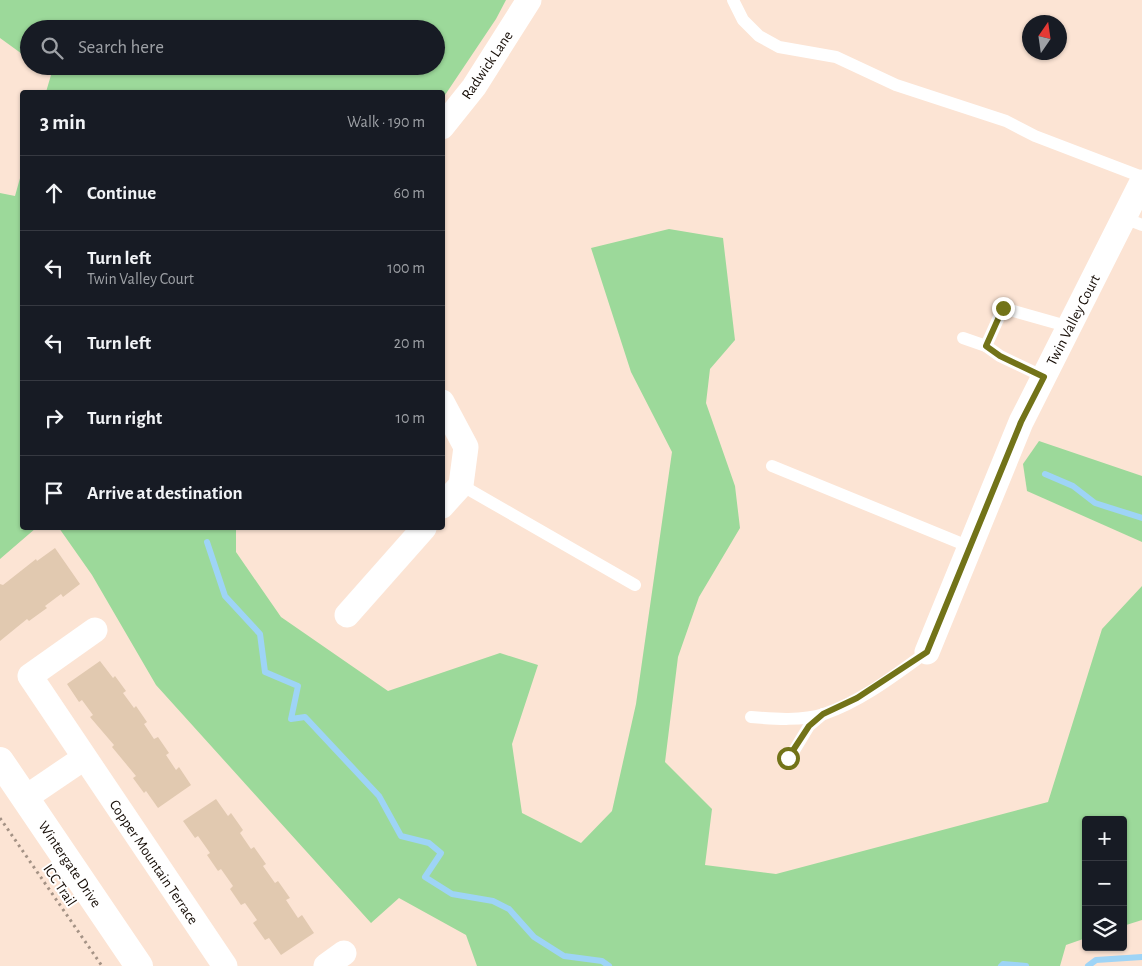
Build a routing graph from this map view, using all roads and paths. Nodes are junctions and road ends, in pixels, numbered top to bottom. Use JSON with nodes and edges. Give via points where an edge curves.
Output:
{"nodes":[{"id":1,"x":529,"y":0,"type":"edge"},
{"id":2,"x":733,"y":0,"type":"edge"},
{"id":3,"x":445,"y":123,"type":"edge"},
{"id":4,"x":1142,"y":176,"type":"edge"},
{"id":5,"x":1142,"y":182,"type":"edge"},
{"id":6,"x":1133,"y":222,"type":"edge"},
{"id":7,"x":1070,"y":327,"type":"junction"},
{"id":8,"x":964,"y":338,"type":"dead end"},
{"id":9,"x":986,"y":346,"type":"junction"},
{"id":10,"x":1044,"y":377,"type":"junction"},
{"id":11,"x":445,"y":408,"type":"edge"},
{"id":12,"x":772,"y":466,"type":"dead end"},
{"id":13,"x":461,"y":485,"type":"junction"},
{"id":14,"x":445,"y":503,"type":"edge"},
{"id":15,"x":422,"y":530,"type":"edge"},
{"id":16,"x":970,"y":546,"type":"junction"},
{"id":17,"x":635,"y":585,"type":"dead end"},
{"id":18,"x":347,"y":615,"type":"dead end"},
{"id":19,"x":95,"y":630,"type":"dead end"},
{"id":20,"x":927,"y":652,"type":"joint"},
{"id":21,"x":823,"y":714,"type":"junction"},
{"id":22,"x":751,"y":717,"type":"dead end"},
{"id":23,"x":84,"y":758,"type":"junction"},
{"id":24,"x":788,"y":758,"type":"dead end"},
{"id":25,"x":0,"y":762,"type":"edge"},
{"id":26,"x":25,"y":798,"type":"junction"},
{"id":27,"x":0,"y":818,"type":"edge"},
{"id":28,"x":102,"y":966,"type":"edge"},
{"id":29,"x":139,"y":966,"type":"edge"},
{"id":30,"x":225,"y":966,"type":"edge"}],
"edges":[{"from":1,"to":3,"type":"street","name":"Radwick Lane","via":[[474,87]]},
{"from":2,"to":4,"type":"lane","via":[[743,20],[759,36],[779,47],[836,57],[896,85],[1006,122]]},
{"from":5,"to":6,"type":"street","name":"Twin Valley Court"},
{"from":6,"to":7,"type":"street","name":"Twin Valley Court"},
{"from":7,"to":9,"type":"lane","via":[[1003,308]]},
{"from":7,"to":10,"type":"street","name":"Twin Valley Court"},
{"from":8,"to":9,"type":"lane"},
{"from":9,"to":10,"type":"lane"},
{"from":10,"to":16,"type":"street","name":"Twin Valley Court","via":[[1021,422]]},
{"from":11,"to":13,"type":"street","via":[[466,447]]},
{"from":12,"to":16,"type":"lane"},
{"from":13,"to":14,"type":"street"},
{"from":13,"to":17,"type":"lane"},
{"from":15,"to":18,"type":"street"},
{"from":16,"to":20,"type":"street","name":"Twin Valley Court"},
{"from":19,"to":23,"type":"street","name":"Copper Mountain Terrace","via":[[30,676]]},
{"from":20,"to":21,"type":"lane","via":[[857,698]]},
{"from":21,"to":22,"type":"lane","via":[[796,718]]},
{"from":21,"to":24,"type":"lane","via":[[809,726]]},
{"from":23,"to":26,"type":"street"},
{"from":23,"to":30,"type":"street","name":"Copper Mountain Terrace"},
{"from":25,"to":26,"type":"street","name":"Wintergate Drive"},
{"from":26,"to":29,"type":"street","name":"Wintergate Drive"},
{"from":27,"to":28,"type":"path","name":"ICC Trail"}]}
